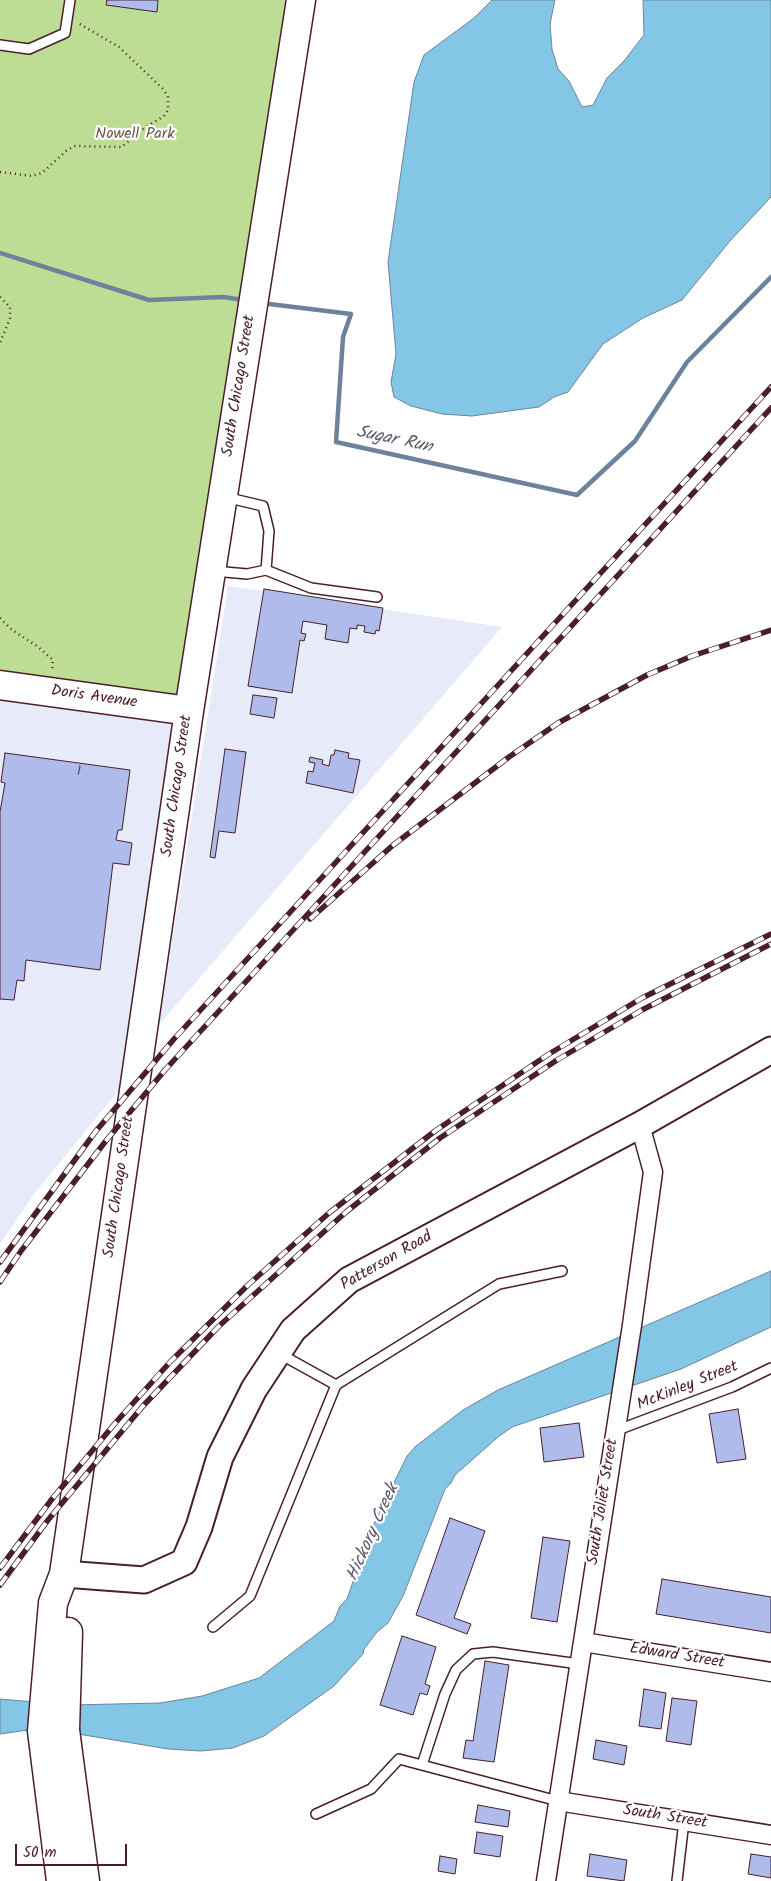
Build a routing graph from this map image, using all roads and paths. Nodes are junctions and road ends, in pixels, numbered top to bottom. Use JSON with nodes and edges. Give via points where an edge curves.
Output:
{"nodes":[{"id":1,"x":70,"y":0,"type":"edge"},
{"id":2,"x":301,"y":0,"type":"edge"},
{"id":3,"x":68,"y":17,"type":"junction"},
{"id":4,"x":0,"y":45,"type":"edge"},
{"id":5,"x":0,"y":172,"type":"edge"},
{"id":6,"x":0,"y":297,"type":"edge"},
{"id":7,"x":0,"y":343,"type":"edge"},
{"id":8,"x":222,"y":496,"type":"junction"},
{"id":9,"x":266,"y":570,"type":"junction"},
{"id":10,"x":211,"y":571,"type":"junction"},
{"id":11,"x":376,"y":597,"type":"dead end"},
{"id":12,"x":0,"y":618,"type":"edge"},
{"id":13,"x":0,"y":685,"type":"edge"},
{"id":14,"x":50,"y":692,"type":"junction"},
{"id":15,"x":189,"y":711,"type":"junction"},
{"id":16,"x":771,"y":1050,"type":"edge"},
{"id":17,"x":640,"y":1125,"type":"junction"},
{"id":18,"x":562,"y":1270,"type":"dead end"},
{"id":19,"x":278,"y":1353,"type":"junction"},
{"id":20,"x":771,"y":1368,"type":"edge"},
{"id":21,"x":336,"y":1385,"type":"junction"},
{"id":22,"x":615,"y":1432,"type":"junction"},
{"id":23,"x":64,"y":1574,"type":"junction"},
{"id":24,"x":213,"y":1627,"type":"dead end"},
{"id":25,"x":583,"y":1642,"type":"junction"},
{"id":26,"x":580,"y":1664,"type":"junction"},
{"id":27,"x":771,"y":1672,"type":"edge"},
{"id":28,"x":422,"y":1765,"type":"junction"},
{"id":29,"x":60,"y":1784,"type":"junction"},
{"id":30,"x":558,"y":1801,"type":"junction"},
{"id":31,"x":316,"y":1814,"type":"dead end"},
{"id":32,"x":684,"y":1821,"type":"junction"},
{"id":33,"x":771,"y":1835,"type":"edge"},
{"id":34,"x":61,"y":1881,"type":"edge"},
{"id":35,"x":85,"y":1881,"type":"edge"},
{"id":36,"x":546,"y":1881,"type":"edge"},
{"id":37,"x":677,"y":1881,"type":"edge"}],
"edges":[{"from":1,"to":3,"type":"lane"},
{"from":2,"to":8,"type":"main road","name":"South Chicago Street"},
{"from":3,"to":4,"type":"lane","via":[[65,33],[29,50]]},
{"from":3,"to":5,"type":"path","via":[[119,46],[163,88],[168,96],[168,110],[122,148],[75,146],[42,173],[32,176]]},
{"from":6,"to":7,"type":"path","via":[[10,307],[10,318]]},
{"from":8,"to":9,"type":"lane","via":[[263,506],[269,530]]},
{"from":8,"to":10,"type":"main road","name":"South Chicago Street"},
{"from":9,"to":10,"type":"lane","via":[[247,574]]},
{"from":9,"to":11,"type":"lane","via":[[311,588]]},
{"from":10,"to":15,"type":"main road","name":"South Chicago Street"},
{"from":12,"to":14,"type":"path","via":[[53,660]]},
{"from":13,"to":14,"type":"main road","name":"Doris Avenue"},
{"from":14,"to":15,"type":"main road","name":"Doris Avenue"},
{"from":15,"to":23,"type":"main road","name":"South Chicago Street"},
{"from":16,"to":17,"type":"street","name":"Patterson Road"},
{"from":17,"to":19,"type":"street","name":"Patterson Road","via":[[349,1280],[293,1330]]},
{"from":17,"to":22,"type":"street","name":"South Joliet Street","via":[[653,1172]]},
{"from":18,"to":21,"type":"lane","via":[[500,1284]]},
{"from":19,"to":21,"type":"lane"},
{"from":19,"to":23,"type":"street","name":"Patterson Road","via":[[254,1389],[220,1457],[199,1527],[184,1562],[144,1580]]},
{"from":20,"to":22,"type":"lane","name":"McKinley Street"},
{"from":21,"to":24,"type":"lane","via":[[250,1596]]},
{"from":22,"to":25,"type":"street","name":"South Joliet Street"},
{"from":23,"to":29,"type":"main road","name":"South Chicago Street","via":[[53,1603],[56,1662],[65,1730]]},
{"from":25,"to":26,"type":"street","name":"South Joliet Street"},
{"from":25,"to":27,"type":"street","name":"Edward Street"},
{"from":26,"to":28,"type":"lane","via":[[493,1652],[473,1654],[456,1670]]},
{"from":26,"to":30,"type":"street","name":"South Joliet Street"},
{"from":28,"to":30,"type":"lane"},
{"from":28,"to":31,"type":"lane","via":[[399,1759],[371,1789]]},
{"from":29,"to":34,"type":"main road","name":"South Chicago Street"},
{"from":29,"to":35,"type":"main road","name":"South Chicago Street"},
{"from":30,"to":32,"type":"street","name":"South Street"},
{"from":30,"to":36,"type":"street","name":"South Joliet Street"},
{"from":32,"to":33,"type":"street","name":"South Street"},
{"from":32,"to":37,"type":"lane"}]}
